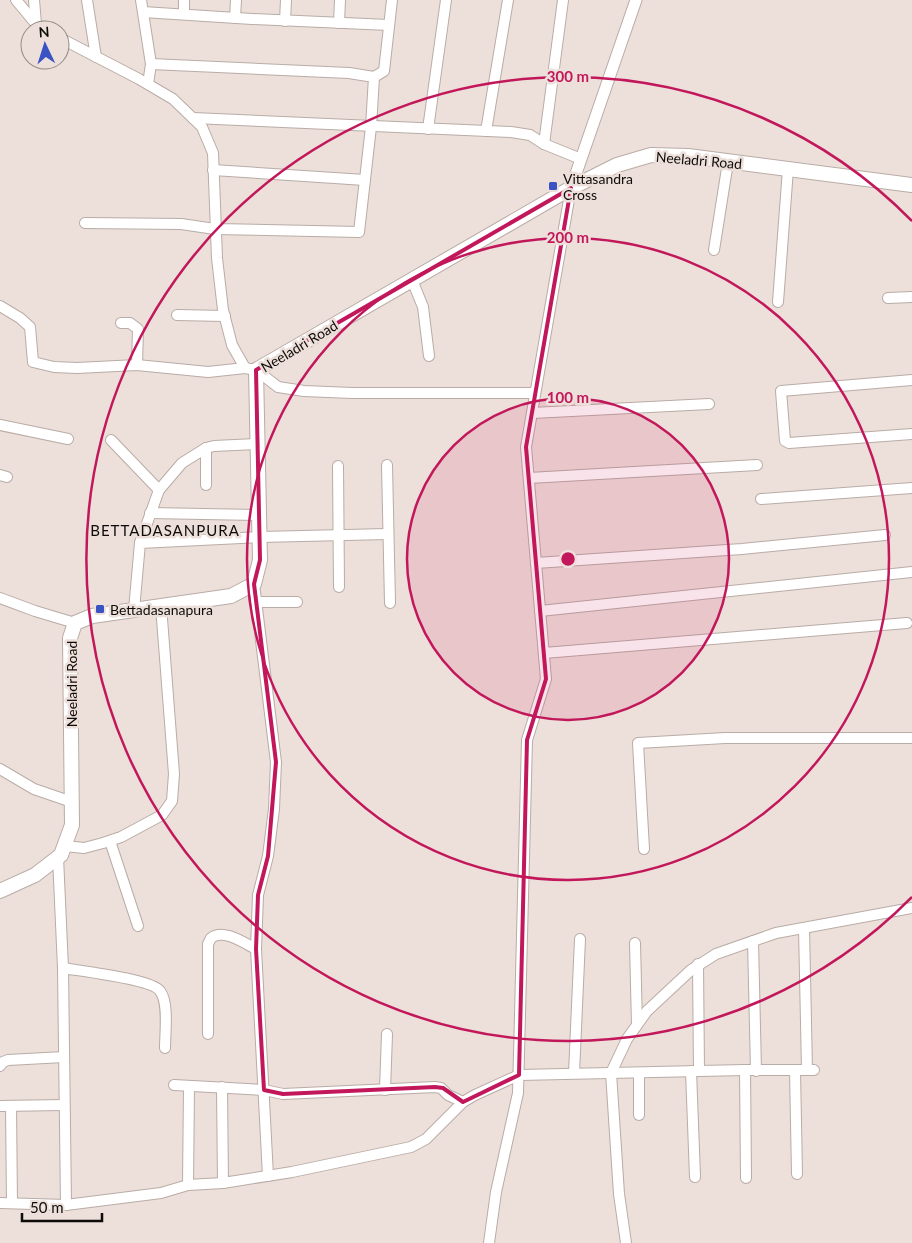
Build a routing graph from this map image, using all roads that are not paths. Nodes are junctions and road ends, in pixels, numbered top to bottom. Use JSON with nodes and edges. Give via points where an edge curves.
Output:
{"nodes":[{"id":1,"x":16,"y":0,"type":"edge"},
{"id":2,"x":34,"y":0,"type":"edge"},
{"id":3,"x":87,"y":0,"type":"edge"},
{"id":4,"x":141,"y":0,"type":"edge"},
{"id":5,"x":184,"y":0,"type":"edge"},
{"id":6,"x":236,"y":0,"type":"edge"},
{"id":7,"x":286,"y":0,"type":"edge"},
{"id":8,"x":340,"y":0,"type":"edge"},
{"id":9,"x":392,"y":0,"type":"edge"},
{"id":10,"x":446,"y":0,"type":"edge"},
{"id":11,"x":508,"y":0,"type":"edge"},
{"id":12,"x":562,"y":0,"type":"edge"},
{"id":13,"x":636,"y":0,"type":"edge"},
{"id":14,"x":143,"y":12,"type":"junction"},
{"id":15,"x":184,"y":14,"type":"junction"},
{"id":16,"x":235,"y":18,"type":"junction"},
{"id":17,"x":33,"y":20,"type":"edge"},
{"id":18,"x":36,"y":20,"type":"edge"},
{"id":19,"x":286,"y":21,"type":"junction"},
{"id":20,"x":339,"y":23,"type":"junction"},
{"id":21,"x":389,"y":26,"type":"junction"},
{"id":22,"x":70,"y":43,"type":"edge"},
{"id":23,"x":96,"y":57,"type":"junction"},
{"id":24,"x":151,"y":64,"type":"junction"},
{"id":25,"x":374,"y":77,"type":"junction"},
{"id":26,"x":148,"y":84,"type":"junction"},
{"id":27,"x":193,"y":118,"type":"junction"},
{"id":28,"x":371,"y":127,"type":"junction"},
{"id":29,"x":428,"y":129,"type":"junction"},
{"id":30,"x":486,"y":131,"type":"junction"},
{"id":31,"x":544,"y":144,"type":"junction"},
{"id":32,"x":581,"y":159,"type":"junction"},
{"id":33,"x":728,"y":162,"type":"junction"},
{"id":34,"x":788,"y":169,"type":"junction"},
{"id":35,"x":213,"y":170,"type":"junction"},
{"id":36,"x":365,"y":180,"type":"junction"},
{"id":37,"x":912,"y":185,"type":"edge"},
{"id":38,"x":571,"y":188,"type":"junction"},
{"id":39,"x":85,"y":223,"type":"dead end"},
{"id":40,"x":215,"y":229,"type":"junction"},
{"id":41,"x":714,"y":250,"type":"dead end"},
{"id":42,"x":412,"y":280,"type":"junction"},
{"id":43,"x":912,"y":297,"type":"edge"},
{"id":44,"x":888,"y":298,"type":"dead end"},
{"id":45,"x":778,"y":302,"type":"dead end"},
{"id":46,"x":0,"y":306,"type":"edge"},
{"id":47,"x":177,"y":315,"type":"dead end"},
{"id":48,"x":225,"y":316,"type":"junction"},
{"id":49,"x":121,"y":323,"type":"dead end"},
{"id":50,"x":429,"y":356,"type":"dead end"},
{"id":51,"x":137,"y":365,"type":"junction"},
{"id":52,"x":250,"y":369,"type":"junction"},
{"id":53,"x":912,"y":380,"type":"edge"},
{"id":54,"x":535,"y":393,"type":"junction"},
{"id":55,"x":709,"y":404,"type":"dead end"},
{"id":56,"x":532,"y":413,"type":"junction"},
{"id":57,"x":0,"y":425,"type":"edge"},
{"id":58,"x":912,"y":434,"type":"edge"},
{"id":59,"x":68,"y":439,"type":"dead end"},
{"id":60,"x":111,"y":440,"type":"dead end"},
{"id":61,"x":258,"y":444,"type":"junction"},
{"id":62,"x":206,"y":448,"type":"junction"},
{"id":63,"x":387,"y":465,"type":"dead end"},
{"id":64,"x":757,"y":465,"type":"dead end"},
{"id":65,"x":338,"y":466,"type":"dead end"},
{"id":66,"x":529,"y":478,"type":"junction"},
{"id":67,"x":206,"y":485,"type":"dead end"},
{"id":68,"x":912,"y":488,"type":"edge"},
{"id":69,"x":159,"y":490,"type":"junction"},
{"id":70,"x":761,"y":499,"type":"dead end"},
{"id":71,"x":150,"y":513,"type":"junction"},
{"id":72,"x":259,"y":515,"type":"junction"},
{"id":73,"x":388,"y":534,"type":"junction"},
{"id":74,"x":338,"y":535,"type":"junction"},
{"id":75,"x":885,"y":535,"type":"dead end"},
{"id":76,"x":260,"y":537,"type":"junction"},
{"id":77,"x":140,"y":543,"type":"junction"},
{"id":78,"x":536,"y":564,"type":"junction"},
{"id":79,"x":912,"y":572,"type":"edge"},
{"id":80,"x":254,"y":584,"type":"junction"},
{"id":81,"x":339,"y":587,"type":"dead end"},
{"id":82,"x":0,"y":598,"type":"edge"},
{"id":83,"x":256,"y":602,"type":"junction"},
{"id":84,"x":297,"y":602,"type":"dead end"},
{"id":85,"x":390,"y":603,"type":"dead end"},
{"id":86,"x":161,"y":606,"type":"junction"},
{"id":87,"x":134,"y":610,"type":"junction"},
{"id":88,"x":540,"y":611,"type":"junction"},
{"id":89,"x":75,"y":623,"type":"junction"},
{"id":90,"x":907,"y":623,"type":"dead end"},
{"id":91,"x":544,"y":653,"type":"junction"},
{"id":92,"x":912,"y":738,"type":"edge"},
{"id":93,"x":0,"y":770,"type":"edge"},
{"id":94,"x":72,"y":802,"type":"junction"},
{"id":95,"x":110,"y":841,"type":"junction"},
{"id":96,"x":644,"y":850,"type":"dead end"},
{"id":97,"x":62,"y":852,"type":"junction"},
{"id":98,"x":0,"y":891,"type":"edge"},
{"id":99,"x":912,"y":908,"type":"edge"},
{"id":100,"x":138,"y":926,"type":"dead end"},
{"id":101,"x":804,"y":928,"type":"junction"},
{"id":102,"x":580,"y":939,"type":"dead end"},
{"id":103,"x":753,"y":941,"type":"junction"},
{"id":104,"x":635,"y":943,"type":"dead end"},
{"id":105,"x":256,"y":949,"type":"junction"},
{"id":106,"x":698,"y":964,"type":"junction"},
{"id":107,"x":63,"y":968,"type":"junction"},
{"id":108,"x":637,"y":1025,"type":"junction"},
{"id":109,"x":208,"y":1034,"type":"dead end"},
{"id":110,"x":386,"y":1034,"type":"dead end"},
{"id":111,"x":165,"y":1048,"type":"dead end"},
{"id":112,"x":64,"y":1057,"type":"junction"},
{"id":113,"x":0,"y":1066,"type":"edge"},
{"id":114,"x":745,"y":1070,"type":"junction"},
{"id":115,"x":695,"y":1071,"type":"junction"},
{"id":116,"x":756,"y":1071,"type":"junction"},
{"id":117,"x":795,"y":1071,"type":"junction"},
{"id":118,"x":612,"y":1073,"type":"junction"},
{"id":119,"x":638,"y":1073,"type":"junction"},
{"id":120,"x":574,"y":1074,"type":"junction"},
{"id":121,"x":519,"y":1075,"type":"junction"},
{"id":122,"x":174,"y":1085,"type":"dead end"},
{"id":123,"x":189,"y":1086,"type":"junction"},
{"id":124,"x":222,"y":1087,"type":"junction"},
{"id":125,"x":264,"y":1090,"type":"junction"},
{"id":126,"x":385,"y":1090,"type":"junction"},
{"id":127,"x":463,"y":1102,"type":"junction"},
{"id":128,"x":64,"y":1105,"type":"junction"},
{"id":129,"x":0,"y":1106,"type":"edge"},
{"id":130,"x":12,"y":1106,"type":"junction"},
{"id":131,"x":639,"y":1115,"type":"dead end"},
{"id":132,"x":797,"y":1174,"type":"dead end"},
{"id":133,"x":268,"y":1176,"type":"junction"},
{"id":134,"x":695,"y":1177,"type":"dead end"},
{"id":135,"x":746,"y":1178,"type":"dead end"},
{"id":136,"x":223,"y":1183,"type":"junction"},
{"id":137,"x":188,"y":1185,"type":"junction"},
{"id":138,"x":0,"y":1203,"type":"edge"},
{"id":139,"x":12,"y":1203,"type":"junction"},
{"id":140,"x":66,"y":1205,"type":"junction"},
{"id":141,"x":489,"y":1243,"type":"edge"},
{"id":142,"x":626,"y":1243,"type":"edge"}],
"edges":[{"from":1,"to":17,"type":"street"},
{"from":2,"to":18,"type":"street"},
{"from":3,"to":23,"type":"street"},
{"from":4,"to":14,"type":"street"},
{"from":5,"to":15,"type":"street"},
{"from":6,"to":16,"type":"street"},
{"from":7,"to":19,"type":"street"},
{"from":8,"to":20,"type":"street"},
{"from":9,"to":21,"type":"street"},
{"from":10,"to":29,"type":"street"},
{"from":11,"to":30,"type":"street"},
{"from":12,"to":31,"type":"street"},
{"from":13,"to":32,"type":"street"},
{"from":14,"to":15,"type":"street"},
{"from":14,"to":24,"type":"street"},
{"from":15,"to":16,"type":"street"},
{"from":16,"to":19,"type":"street"},
{"from":19,"to":20,"type":"street"},
{"from":20,"to":21,"type":"street"},
{"from":21,"to":25,"type":"street","via":[[384,71]]},
{"from":22,"to":23,"type":"street"},
{"from":23,"to":26,"type":"street"},
{"from":24,"to":25,"type":"street"},
{"from":24,"to":26,"type":"street"},
{"from":25,"to":28,"type":"street"},
{"from":26,"to":27,"type":"street","via":[[173,99]]},
{"from":27,"to":28,"type":"street"},
{"from":27,"to":35,"type":"street","via":[[202,126],[213,153]]},
{"from":28,"to":29,"type":"street"},
{"from":28,"to":36,"type":"street"},
{"from":29,"to":30,"type":"street"},
{"from":30,"to":31,"type":"street","via":[[530,135]]},
{"from":31,"to":32,"type":"street"},
{"from":32,"to":38,"type":"street"},
{"from":33,"to":34,"type":"main road","name":"Neeladri Road"},
{"from":33,"to":38,"type":"main road","name":"Neeladri Road","via":[[651,155],[616,165]]},
{"from":33,"to":41,"type":"street"},
{"from":34,"to":37,"type":"main road","name":"Neeladri Road"},
{"from":34,"to":45,"type":"street"},
{"from":35,"to":36,"type":"street"},
{"from":35,"to":40,"type":"street"},
{"from":36,"to":40,"type":"street","via":[[359,232]]},
{"from":38,"to":42,"type":"main road","name":"Neeladri Road"},
{"from":38,"to":54,"type":"street"},
{"from":39,"to":40,"type":"street","via":[[181,224]]},
{"from":40,"to":48,"type":"street"},
{"from":42,"to":50,"type":"street","via":[[423,307]]},
{"from":42,"to":52,"type":"main road","name":"Neeladri Road"},
{"from":43,"to":44,"type":"street"},
{"from":46,"to":51,"type":"street","via":[[30,327],[33,362],[77,368]]},
{"from":47,"to":48,"type":"street"},
{"from":48,"to":52,"type":"street","via":[[232,345]]},
{"from":49,"to":51,"type":"street","via":[[130,323],[138,329]]},
{"from":51,"to":52,"type":"street","via":[[208,372]]},
{"from":52,"to":54,"type":"street","via":[[278,387],[304,391]]},
{"from":52,"to":61,"type":"main road","name":"Neeladri Road"},
{"from":53,"to":58,"type":"street","via":[[781,392],[785,441],[789,444]]},
{"from":54,"to":56,"type":"street"},
{"from":55,"to":56,"type":"street"},
{"from":56,"to":66,"type":"street","via":[[526,447]]},
{"from":57,"to":59,"type":"street"},
{"from":60,"to":69,"type":"street"},
{"from":61,"to":62,"type":"street"},
{"from":61,"to":72,"type":"main road","name":"Neeladri Road"},
{"from":62,"to":67,"type":"street"},
{"from":62,"to":69,"type":"street","via":[[182,463]]},
{"from":63,"to":73,"type":"street"},
{"from":64,"to":66,"type":"street"},
{"from":65,"to":74,"type":"street"},
{"from":66,"to":78,"type":"street"},
{"from":68,"to":70,"type":"street"},
{"from":69,"to":71,"type":"street"},
{"from":71,"to":72,"type":"street"},
{"from":71,"to":77,"type":"street"},
{"from":72,"to":76,"type":"main road","name":"Neeladri Road"},
{"from":73,"to":74,"type":"street"},
{"from":73,"to":85,"type":"street"},
{"from":74,"to":76,"type":"street"},
{"from":74,"to":81,"type":"street"},
{"from":75,"to":78,"type":"street"},
{"from":76,"to":77,"type":"street"},
{"from":76,"to":80,"type":"main road","name":"Neeladri Road","via":[[260,560]]},
{"from":77,"to":87,"type":"street"},
{"from":78,"to":88,"type":"street"},
{"from":79,"to":88,"type":"street"},
{"from":80,"to":83,"type":"street"},
{"from":80,"to":86,"type":"main road","name":"Neeladri Road","via":[[231,596]]},
{"from":82,"to":89,"type":"street"},
{"from":83,"to":84,"type":"street"},
{"from":83,"to":105,"type":"street","via":[[276,762],[268,856],[258,895]]},
{"from":86,"to":87,"type":"main road","name":"Neeladri Road"},
{"from":86,"to":95,"type":"street","via":[[174,774],[172,801],[162,815]]},
{"from":87,"to":89,"type":"main road","name":"Neeladri Road","via":[[92,616]]},
{"from":88,"to":91,"type":"street"},
{"from":89,"to":94,"type":"main road","name":"Neeladri Road","via":[[70,638]]},
{"from":90,"to":91,"type":"street"},
{"from":91,"to":121,"type":"street","via":[[546,679],[527,740]]},
{"from":92,"to":96,"type":"street","via":[[725,738],[638,743]]},
{"from":93,"to":94,"type":"street","via":[[34,789]]},
{"from":94,"to":97,"type":"main road","name":"Neeladri Road","via":[[72,825]]},
{"from":95,"to":97,"type":"street"},
{"from":95,"to":100,"type":"street"},
{"from":97,"to":98,"type":"main road","via":[[35,875]]},
{"from":97,"to":107,"type":"street"},
{"from":99,"to":101,"type":"street"},
{"from":101,"to":103,"type":"street"},
{"from":101,"to":117,"type":"street","via":[[811,1070]]},
{"from":102,"to":120,"type":"street"},
{"from":103,"to":106,"type":"street"},
{"from":103,"to":116,"type":"street"},
{"from":104,"to":108,"type":"street"},
{"from":105,"to":109,"type":"street","via":[[220,934],[211,938],[208,944]]},
{"from":105,"to":125,"type":"street"},
{"from":106,"to":108,"type":"street","via":[[660,997]]},
{"from":106,"to":115,"type":"street"},
{"from":107,"to":111,"type":"street","via":[[135,980],[160,990],[165,1000]]},
{"from":107,"to":112,"type":"street"},
{"from":108,"to":118,"type":"street"},
{"from":110,"to":126,"type":"street"},
{"from":112,"to":113,"type":"street","via":[[8,1060]]},
{"from":112,"to":128,"type":"street"},
{"from":114,"to":115,"type":"street"},
{"from":114,"to":116,"type":"street"},
{"from":114,"to":135,"type":"street"},
{"from":115,"to":119,"type":"street"},
{"from":115,"to":134,"type":"street"},
{"from":116,"to":117,"type":"street"},
{"from":117,"to":132,"type":"street"},
{"from":118,"to":119,"type":"street"},
{"from":118,"to":120,"type":"street"},
{"from":118,"to":142,"type":"street","via":[[619,1194]]},
{"from":119,"to":131,"type":"street"},
{"from":120,"to":121,"type":"street"},
{"from":121,"to":127,"type":"street"},
{"from":121,"to":141,"type":"street"},
{"from":122,"to":123,"type":"street"},
{"from":123,"to":124,"type":"street"},
{"from":123,"to":137,"type":"street"},
{"from":124,"to":125,"type":"street"},
{"from":124,"to":136,"type":"street"},
{"from":125,"to":126,"type":"street","via":[[283,1094]]},
{"from":125,"to":133,"type":"street"},
{"from":126,"to":127,"type":"street","via":[[441,1088],[448,1096]]},
{"from":127,"to":133,"type":"street","via":[[426,1139],[411,1147]]},
{"from":128,"to":130,"type":"street"},
{"from":128,"to":140,"type":"street"},
{"from":129,"to":130,"type":"street"},
{"from":130,"to":139,"type":"street"},
{"from":133,"to":136,"type":"street"},
{"from":136,"to":137,"type":"street"},
{"from":137,"to":140,"type":"street","via":[[161,1193]]},
{"from":138,"to":139,"type":"street"},
{"from":139,"to":140,"type":"street"}]}
